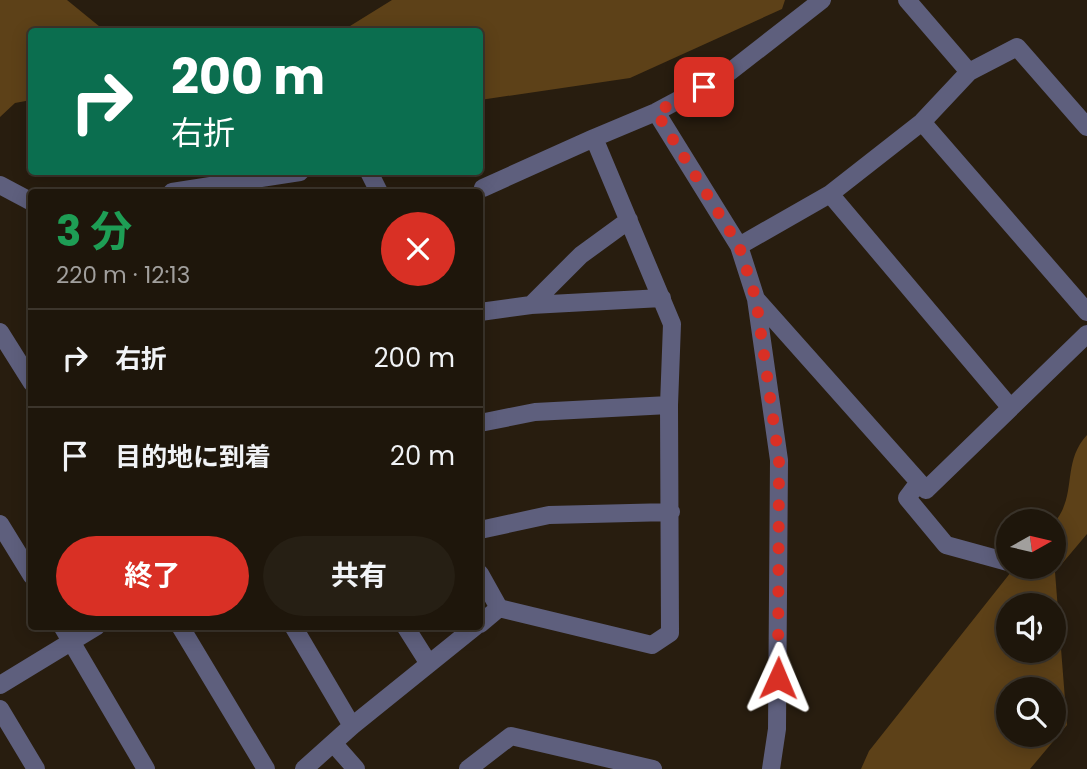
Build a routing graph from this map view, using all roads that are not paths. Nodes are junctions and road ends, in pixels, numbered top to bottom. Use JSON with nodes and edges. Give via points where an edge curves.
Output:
{"nodes":[{"id":1,"x":822,"y":0,"type":"edge"},
{"id":2,"x":907,"y":0,"type":"edge"},
{"id":3,"x":969,"y":72,"type":"junction"},
{"id":4,"x":656,"y":112,"type":"junction"},
{"id":5,"x":922,"y":122,"type":"junction"},
{"id":6,"x":1087,"y":127,"type":"edge"},
{"id":7,"x":594,"y":138,"type":"junction"},
{"id":8,"x":291,"y":175,"type":"edge"},
{"id":9,"x":0,"y":185,"type":"edge"},
{"id":10,"x":262,"y":185,"type":"edge"},
{"id":11,"x":483,"y":188,"type":"dead end"},
{"id":12,"x":211,"y":189,"type":"edge"},
{"id":13,"x":830,"y":194,"type":"junction"},
{"id":14,"x":28,"y":200,"type":"edge"},
{"id":15,"x":629,"y":220,"type":"junction"},
{"id":16,"x":739,"y":246,"type":"junction"},
{"id":17,"x":662,"y":298,"type":"junction"},
{"id":18,"x":756,"y":299,"type":"junction"},
{"id":19,"x":531,"y":305,"type":"junction"},
{"id":20,"x":483,"y":312,"type":"edge"},
{"id":21,"x":1087,"y":312,"type":"edge"},
{"id":22,"x":0,"y":332,"type":"edge"},
{"id":23,"x":1087,"y":334,"type":"edge"},
{"id":24,"x":28,"y":377,"type":"edge"},
{"id":25,"x":668,"y":405,"type":"junction"},
{"id":26,"x":1010,"y":407,"type":"junction"},
{"id":27,"x":483,"y":422,"type":"edge"},
{"id":28,"x":919,"y":482,"type":"junction"},
{"id":29,"x":671,"y":512,"type":"junction"},
{"id":30,"x":0,"y":524,"type":"edge"},
{"id":31,"x":483,"y":529,"type":"edge"},
{"id":32,"x":996,"y":559,"type":"edge"},
{"id":33,"x":28,"y":570,"type":"edge"},
{"id":34,"x":483,"y":579,"type":"edge"},
{"id":35,"x":499,"y":608,"type":"junction"},
{"id":36,"x":483,"y":621,"type":"edge"},
{"id":37,"x":182,"y":630,"type":"edge"},
{"id":38,"x":295,"y":630,"type":"edge"},
{"id":39,"x":408,"y":630,"type":"edge"},
{"id":40,"x":472,"y":630,"type":"edge"},
{"id":41,"x":67,"y":634,"type":"edge"},
{"id":42,"x":429,"y":664,"type":"junction"},
{"id":43,"x":0,"y":685,"type":"edge"},
{"id":44,"x":0,"y":709,"type":"edge"},
{"id":45,"x":352,"y":726,"type":"junction"},
{"id":46,"x":334,"y":744,"type":"junction"},
{"id":47,"x":36,"y":769,"type":"edge"},
{"id":48,"x":146,"y":769,"type":"edge"},
{"id":49,"x":266,"y":769,"type":"edge"},
{"id":50,"x":304,"y":769,"type":"edge"},
{"id":51,"x":356,"y":769,"type":"edge"},
{"id":52,"x":468,"y":769,"type":"edge"},
{"id":53,"x":653,"y":769,"type":"edge"},
{"id":54,"x":771,"y":769,"type":"edge"}],
"edges":[{"from":1,"to":4,"type":"street","via":[[727,74]]},
{"from":2,"to":3,"type":"street"},
{"from":3,"to":5,"type":"street"},
{"from":3,"to":6,"type":"street","via":[[1017,47]]},
{"from":4,"to":7,"type":"street"},
{"from":4,"to":16,"type":"street"},
{"from":5,"to":13,"type":"street"},
{"from":5,"to":21,"type":"street"},
{"from":7,"to":11,"type":"street"},
{"from":7,"to":15,"type":"street"},
{"from":8,"to":10,"type":"street"},
{"from":9,"to":14,"type":"street"},
{"from":10,"to":12,"type":"street"},
{"from":13,"to":16,"type":"street"},
{"from":13,"to":26,"type":"street"},
{"from":15,"to":17,"type":"street"},
{"from":15,"to":19,"type":"street","via":[[581,256]]},
{"from":16,"to":18,"type":"street"},
{"from":17,"to":19,"type":"street"},
{"from":17,"to":25,"type":"street","via":[[672,324]]},
{"from":18,"to":28,"type":"street"},
{"from":18,"to":54,"type":"street","via":[[779,460],[777,729]]},
{"from":19,"to":20,"type":"street"},
{"from":22,"to":24,"type":"street"},
{"from":23,"to":26,"type":"street"},
{"from":25,"to":27,"type":"street","via":[[535,412]]},
{"from":25,"to":29,"type":"street"},
{"from":26,"to":28,"type":"street","via":[[926,490]]},
{"from":28,"to":32,"type":"street","via":[[907,498],[946,545]]},
{"from":29,"to":31,"type":"street","via":[[549,515]]},
{"from":29,"to":35,"type":"street","via":[[670,633],[652,645]]},
{"from":30,"to":33,"type":"street"},
{"from":34,"to":35,"type":"street"},
{"from":35,"to":36,"type":"street"},
{"from":37,"to":49,"type":"street"},
{"from":38,"to":45,"type":"street"},
{"from":39,"to":42,"type":"street"},
{"from":40,"to":42,"type":"street"},
{"from":41,"to":43,"type":"street"},
{"from":41,"to":48,"type":"street"},
{"from":42,"to":45,"type":"street"},
{"from":44,"to":47,"type":"street"},
{"from":45,"to":46,"type":"street"},
{"from":46,"to":50,"type":"street"},
{"from":46,"to":51,"type":"street"},
{"from":52,"to":53,"type":"street","via":[[511,736]]}]}
